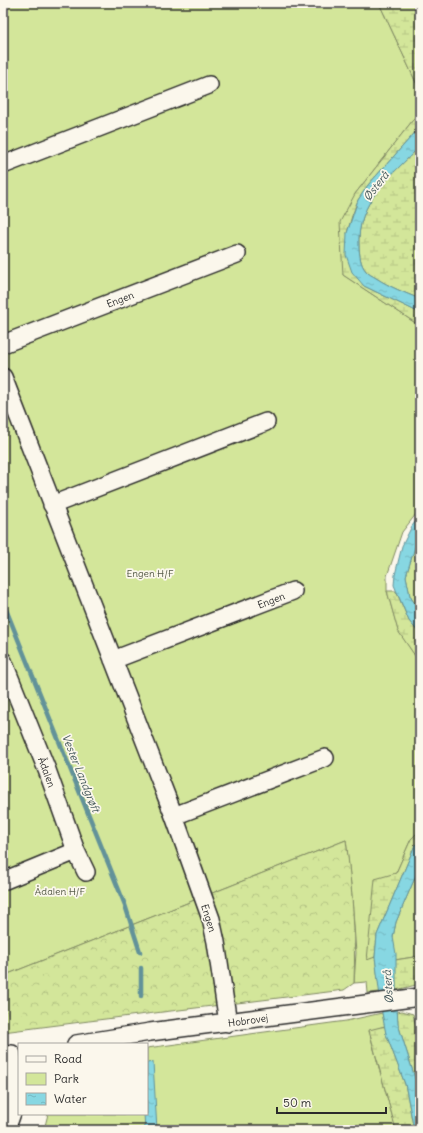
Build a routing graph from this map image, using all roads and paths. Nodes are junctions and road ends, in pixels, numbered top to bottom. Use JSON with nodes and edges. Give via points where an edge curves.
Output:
{"nodes":[{"id":1,"x":209,"y":84,"type":"dead end"},
{"id":2,"x":3,"y":165,"type":"edge"},
{"id":3,"x":237,"y":254,"type":"dead end"},
{"id":4,"x":3,"y":344,"type":"edge"},
{"id":5,"x":3,"y":377,"type":"edge"},
{"id":6,"x":266,"y":422,"type":"dead end"},
{"id":7,"x":52,"y":505,"type":"junction"},
{"id":8,"x":293,"y":591,"type":"dead end"},
{"id":9,"x":113,"y":660,"type":"junction"},
{"id":10,"x":3,"y":662,"type":"edge"},
{"id":11,"x":10,"y":695,"type":"edge"},
{"id":12,"x":325,"y":758,"type":"dead end"},
{"id":13,"x":174,"y":816,"type":"junction"},
{"id":14,"x":76,"y":851,"type":"junction"},
{"id":15,"x":86,"y":872,"type":"dead end"},
{"id":16,"x":3,"y":881,"type":"edge"},
{"id":17,"x":420,"y":997,"type":"edge"},
{"id":18,"x":228,"y":1023,"type":"junction"},
{"id":19,"x":82,"y":1043,"type":"edge"},
{"id":20,"x":11,"y":1054,"type":"edge"},
{"id":21,"x":6,"y":1130,"type":"edge"}],
"edges":[{"from":1,"to":2,"type":"street"},
{"from":3,"to":4,"type":"street","name":"Engen"},
{"from":5,"to":7,"type":"street","name":"Engen"},
{"from":6,"to":7,"type":"street"},
{"from":7,"to":9,"type":"street","name":"Engen"},
{"from":8,"to":9,"type":"street","name":"Engen"},
{"from":9,"to":13,"type":"street","name":"Engen"},
{"from":10,"to":11,"type":"street","name":"Ådalen"},
{"from":11,"to":14,"type":"street","name":"Ådalen","via":[[47,770]]},
{"from":12,"to":13,"type":"street"},
{"from":13,"to":18,"type":"street","name":"Engen","via":[[211,919]]},
{"from":14,"to":15,"type":"street","name":"Ådalen"},
{"from":14,"to":16,"type":"street"},
{"from":17,"to":18,"type":"street","name":"Hobrovej"},
{"from":18,"to":19,"type":"street","name":"Hobrovej"},
{"from":20,"to":21,"type":"street","via":[[16,1092]]}]}
